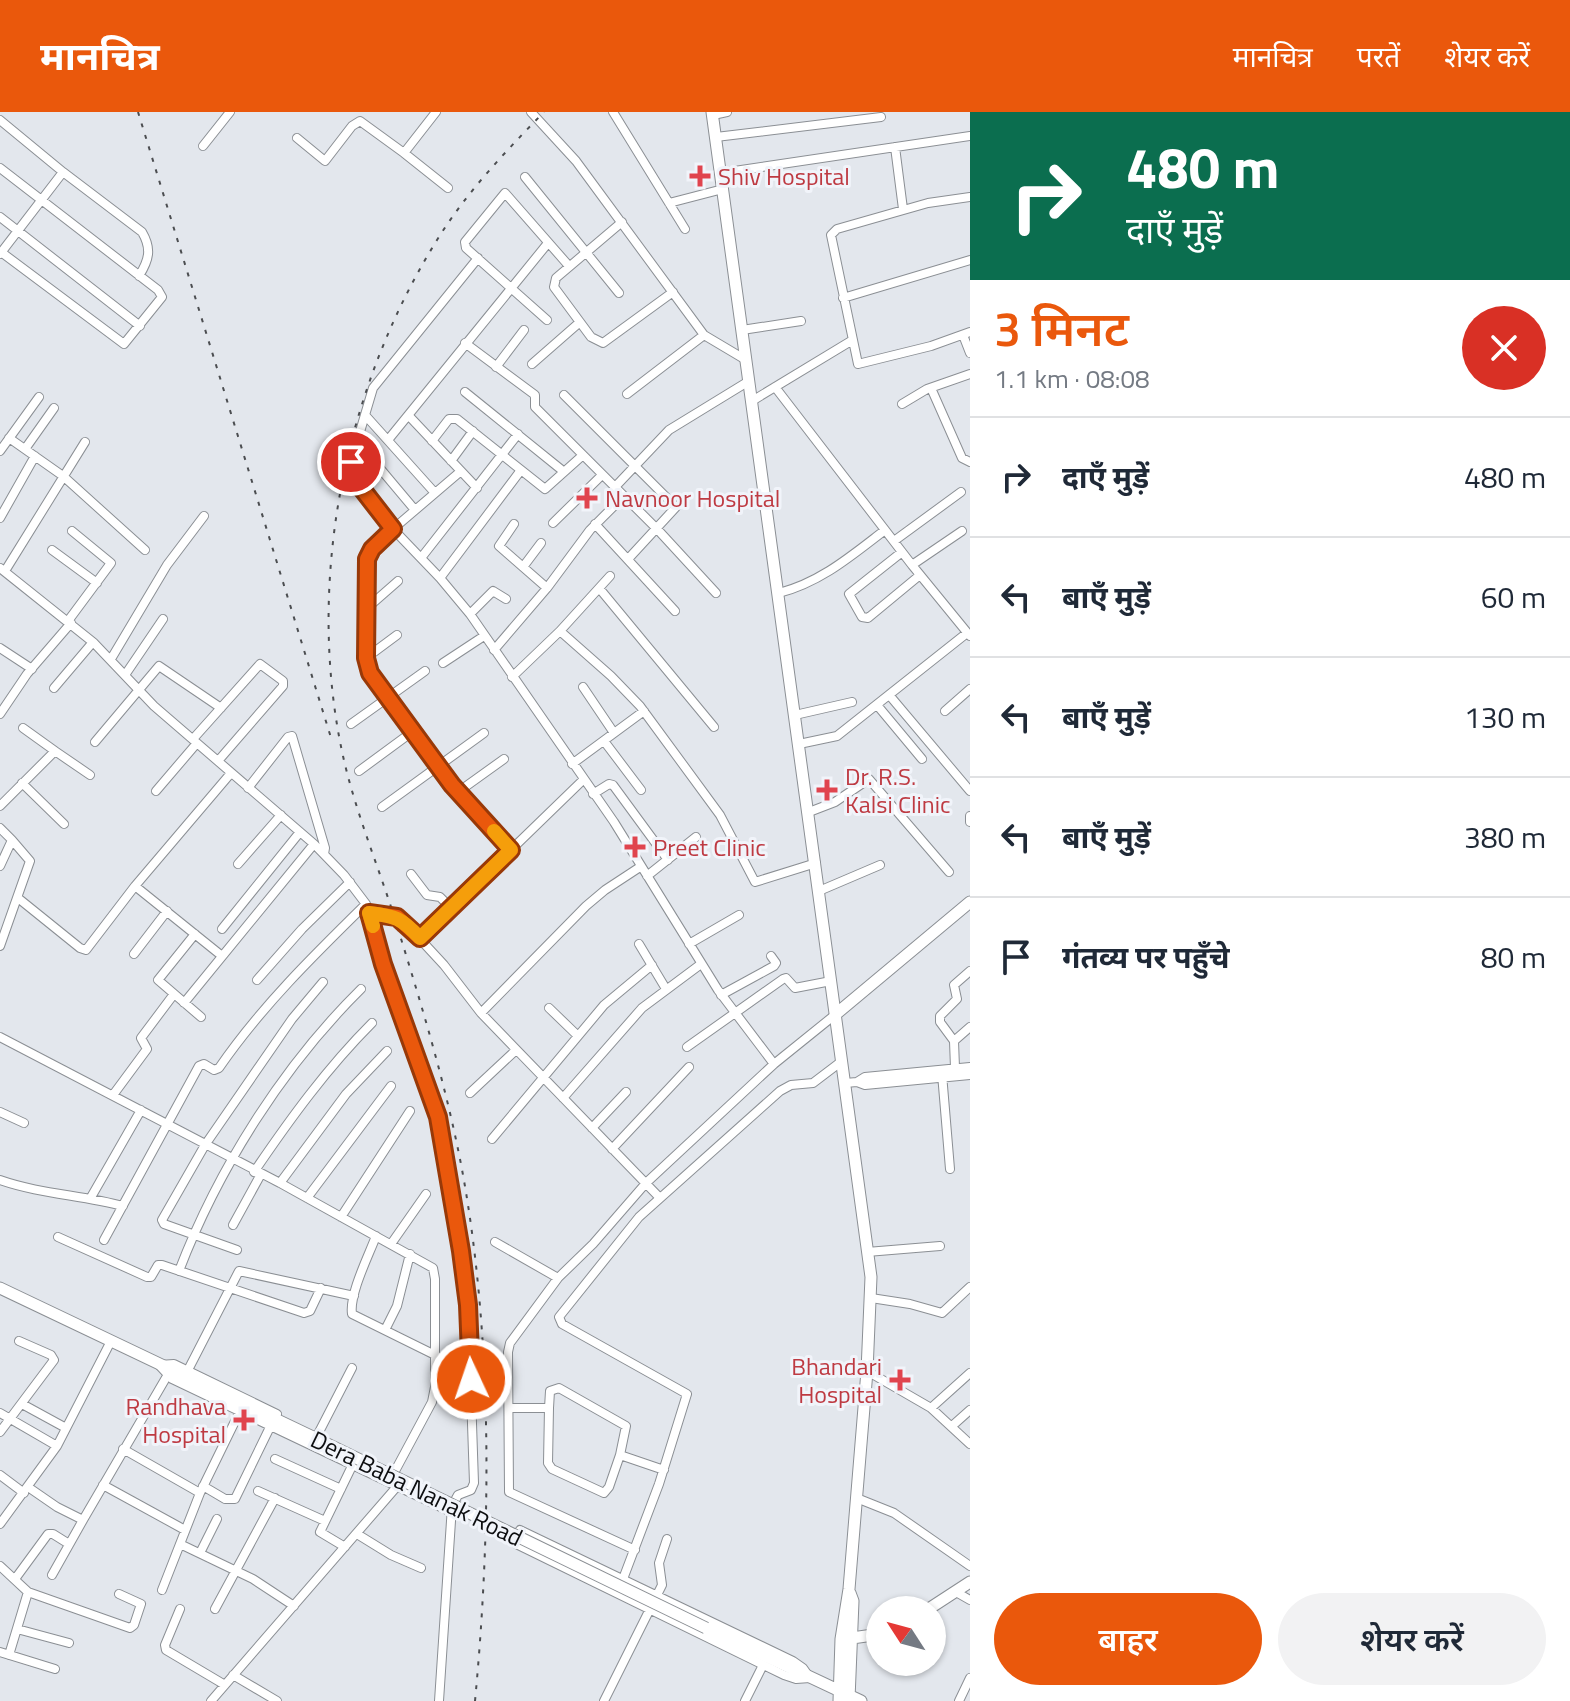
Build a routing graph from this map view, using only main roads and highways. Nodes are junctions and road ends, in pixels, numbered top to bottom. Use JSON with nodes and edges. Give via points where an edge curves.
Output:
{"nodes":[{"id":1,"x":713,"y":114,"type":"edge"},
{"id":2,"x":970,"y":902,"type":"edge"},
{"id":3,"x":836,"y":1014,"type":"junction"},
{"id":4,"x":0,"y":1288,"type":"edge"},
{"id":5,"x":970,"y":1582,"type":"edge"},
{"id":6,"x":946,"y":1598,"type":"edge"},
{"id":7,"x":866,"y":1636,"type":"edge"},
{"id":8,"x":846,"y":1639,"type":"junction"},
{"id":9,"x":846,"y":1697,"type":"edge"}],
"edges":[{"from":1,"to":3,"type":"main road"},
{"from":2,"to":3,"type":"main road"},
{"from":3,"to":8,"type":"main road","via":[[842,1061],[851,1082],[871,1298],[849,1589],[853,1601]]},
{"from":4,"to":9,"type":"main road","name":"Dera Baba Nanak Road","bridge":true},
{"from":5,"to":6,"type":"main road"},
{"from":7,"to":8,"type":"main road"},
{"from":8,"to":9,"type":"main road"}]}
